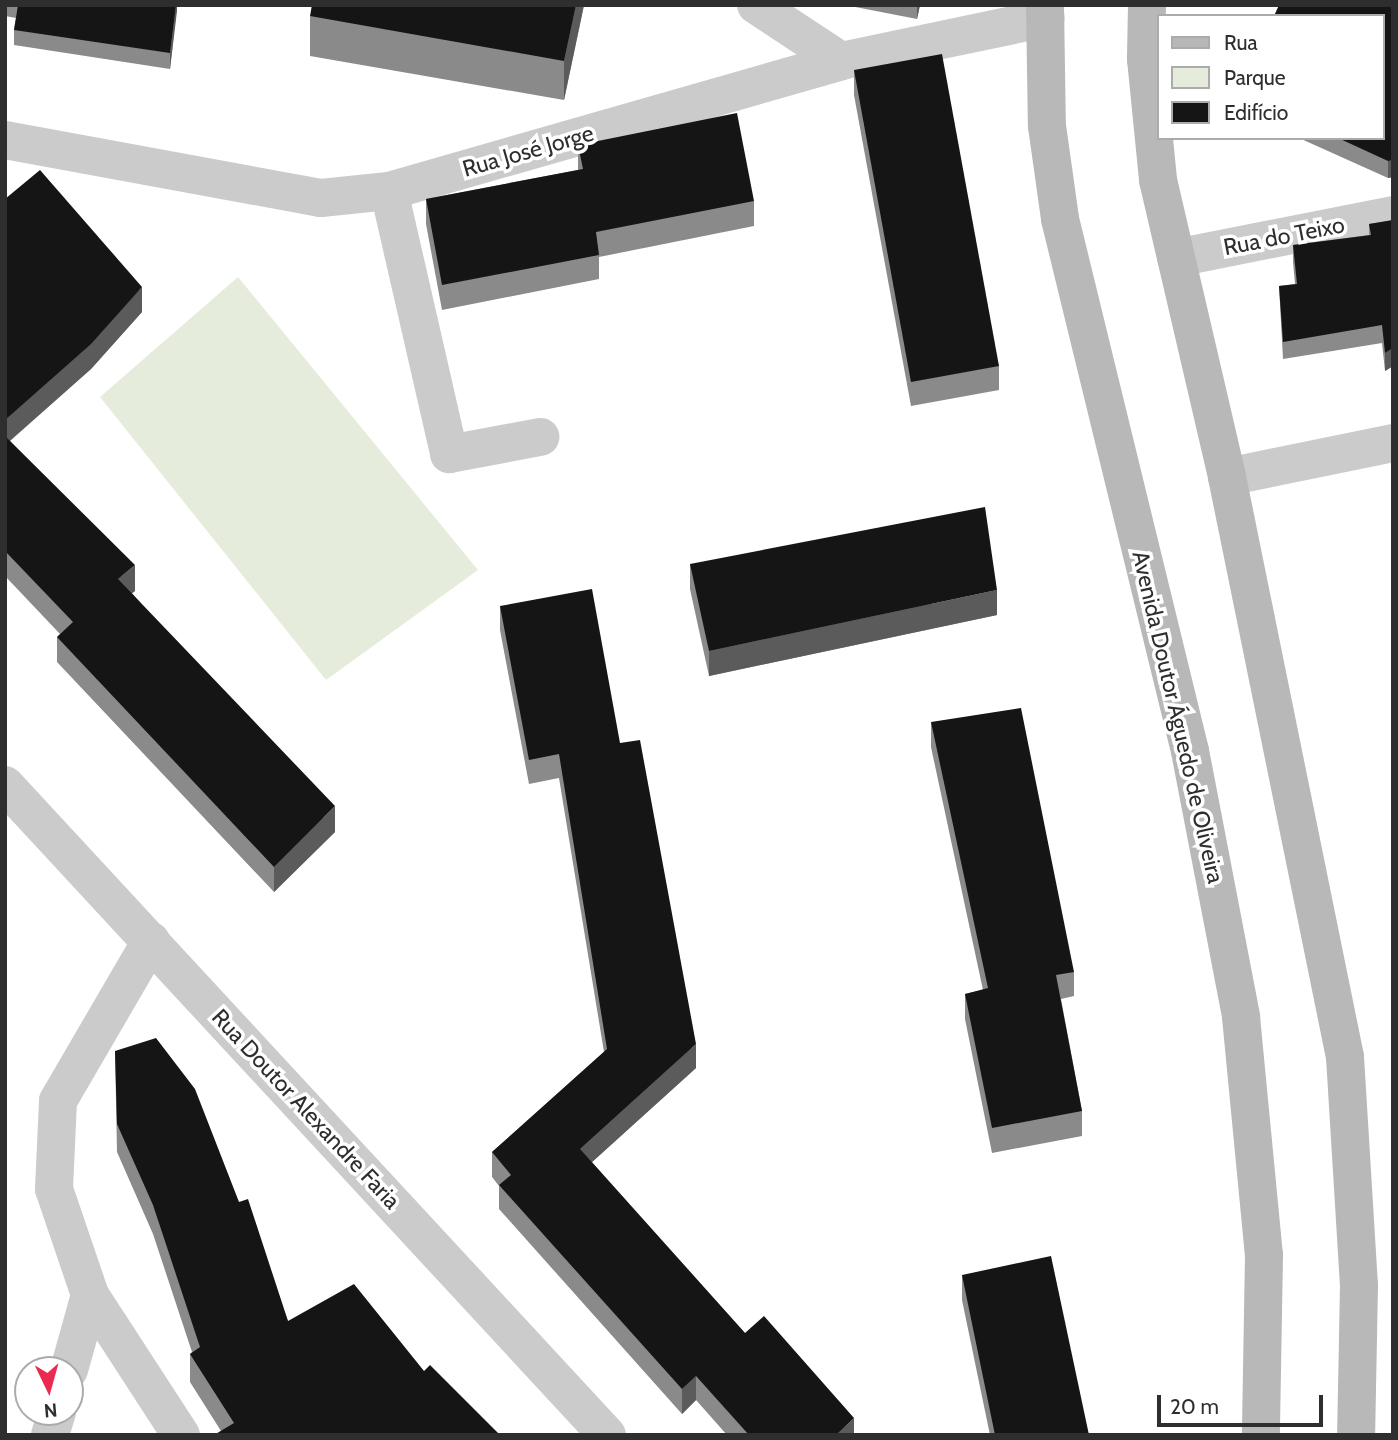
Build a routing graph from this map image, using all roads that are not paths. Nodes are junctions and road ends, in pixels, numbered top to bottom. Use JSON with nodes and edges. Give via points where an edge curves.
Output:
{"nodes":[{"id":1,"x":756,"y":5,"type":"edge"},
{"id":2,"x":1147,"y":5,"type":"edge"},
{"id":3,"x":1045,"y":12,"type":"edge"},
{"id":4,"x":841,"y":61,"type":"junction"},
{"id":5,"x":5,"y":140,"type":"edge"},
{"id":6,"x":390,"y":191,"type":"junction"},
{"id":7,"x":1393,"y":215,"type":"edge"},
{"id":8,"x":1176,"y":258,"type":"junction"},
{"id":9,"x":540,"y":437,"type":"dead end"},
{"id":10,"x":1393,"y":443,"type":"edge"},
{"id":11,"x":1227,"y":477,"type":"junction"},
{"id":12,"x":5,"y":785,"type":"edge"},
{"id":13,"x":151,"y":942,"type":"junction"},
{"id":14,"x":90,"y":1294,"type":"junction"},
{"id":15,"x":72,"y":1356,"type":"edge"},
{"id":16,"x":181,"y":1435,"type":"edge"},
{"id":17,"x":607,"y":1435,"type":"edge"},
{"id":18,"x":1261,"y":1435,"type":"edge"},
{"id":19,"x":1356,"y":1435,"type":"edge"}],
"edges":[{"from":1,"to":4,"type":"street"},
{"from":2,"to":8,"type":"street","via":[[1146,59],[1158,180]]},
{"from":3,"to":4,"type":"street","name":"Rua José Jorge"},
{"from":3,"to":18,"type":"street","name":"Avenida Doutor Águedo de Oliveira","via":[[1047,126],[1060,219],[1190,751],[1241,1017],[1264,1255]]},
{"from":4,"to":6,"type":"street","name":"Rua José Jorge"},
{"from":5,"to":6,"type":"street","name":"Rua José Jorge","via":[[321,198]]},
{"from":6,"to":9,"type":"street","via":[[449,454]]},
{"from":7,"to":8,"type":"street","name":"Rua do Teixo"},
{"from":8,"to":11,"type":"street"},
{"from":10,"to":11,"type":"street"},
{"from":11,"to":19,"type":"street","via":[[1345,1057],[1359,1285]]},
{"from":12,"to":13,"type":"street","name":"Rua Doutor Alexandre Faria"},
{"from":13,"to":14,"type":"street","via":[[58,1101],[54,1189]]},
{"from":13,"to":17,"type":"street","name":"Rua Doutor Alexandre Faria"},
{"from":14,"to":15,"type":"street"},
{"from":14,"to":16,"type":"street"}]}
